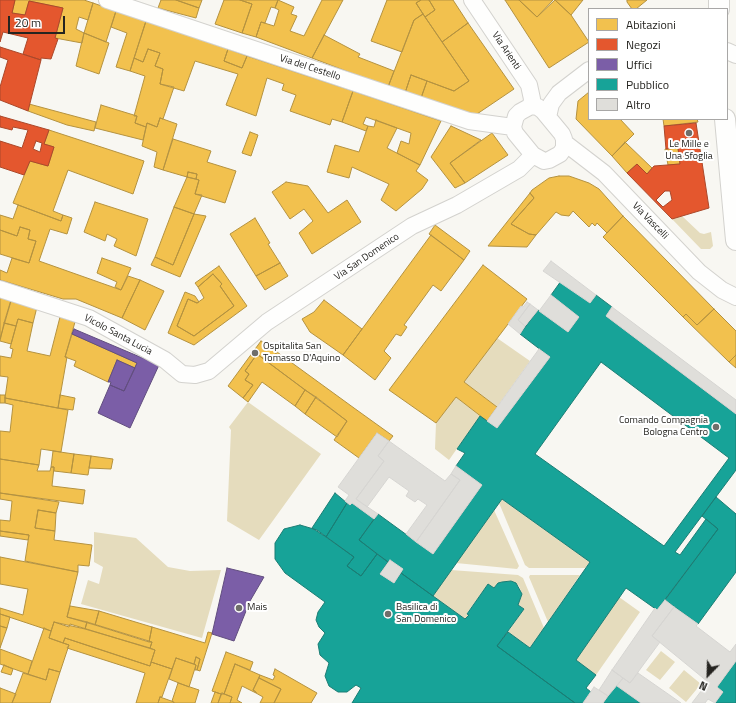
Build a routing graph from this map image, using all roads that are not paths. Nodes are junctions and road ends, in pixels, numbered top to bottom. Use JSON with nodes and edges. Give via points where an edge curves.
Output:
{"nodes":[{"id":1,"x":108,"y":0,"type":"edge"},
{"id":2,"x":472,"y":0,"type":"edge"},
{"id":3,"x":588,"y":71,"type":"edge"},
{"id":4,"x":531,"y":106,"type":"junction"},
{"id":5,"x":548,"y":117,"type":"junction"},
{"id":6,"x":513,"y":127,"type":"junction"},
{"id":7,"x":729,"y":131,"type":"edge"},
{"id":8,"x":565,"y":143,"type":"junction"},
{"id":9,"x":533,"y":155,"type":"junction"},
{"id":10,"x":736,"y":240,"type":"edge"},
{"id":11,"x":0,"y":289,"type":"edge"},
{"id":12,"x":736,"y":297,"type":"edge"},
{"id":13,"x":209,"y":371,"type":"joint"}],
"edges":[{"from":1,"to":6,"type":"street","name":"Via del Cestello","via":[[469,121]]},
{"from":2,"to":4,"type":"street","name":"Via Arienti","via":[[529,85]]},
{"from":3,"to":5,"type":"street","via":[[559,93],[551,104]]},
{"from":4,"to":5,"type":"street","via":[[538,107]]},
{"from":4,"to":6,"type":"street","via":[[516,116]]},
{"from":5,"to":8,"type":"street","via":[[562,134]]},
{"from":6,"to":9,"type":"street"},
{"from":7,"to":10,"type":"street"},
{"from":8,"to":9,"type":"street","via":[[560,154],[549,160],[544,161]]},
{"from":8,"to":12,"type":"street","name":"Via Vascelli","via":[[604,173],[700,272],[722,290]]},
{"from":9,"to":13,"type":"street","name":"Via San Domenico","via":[[519,168],[457,205],[412,226],[267,322]]},
{"from":11,"to":13,"type":"street","name":"Vicolo Santa Lucia","via":[[89,318],[165,360],[182,374],[195,375]]}]}
